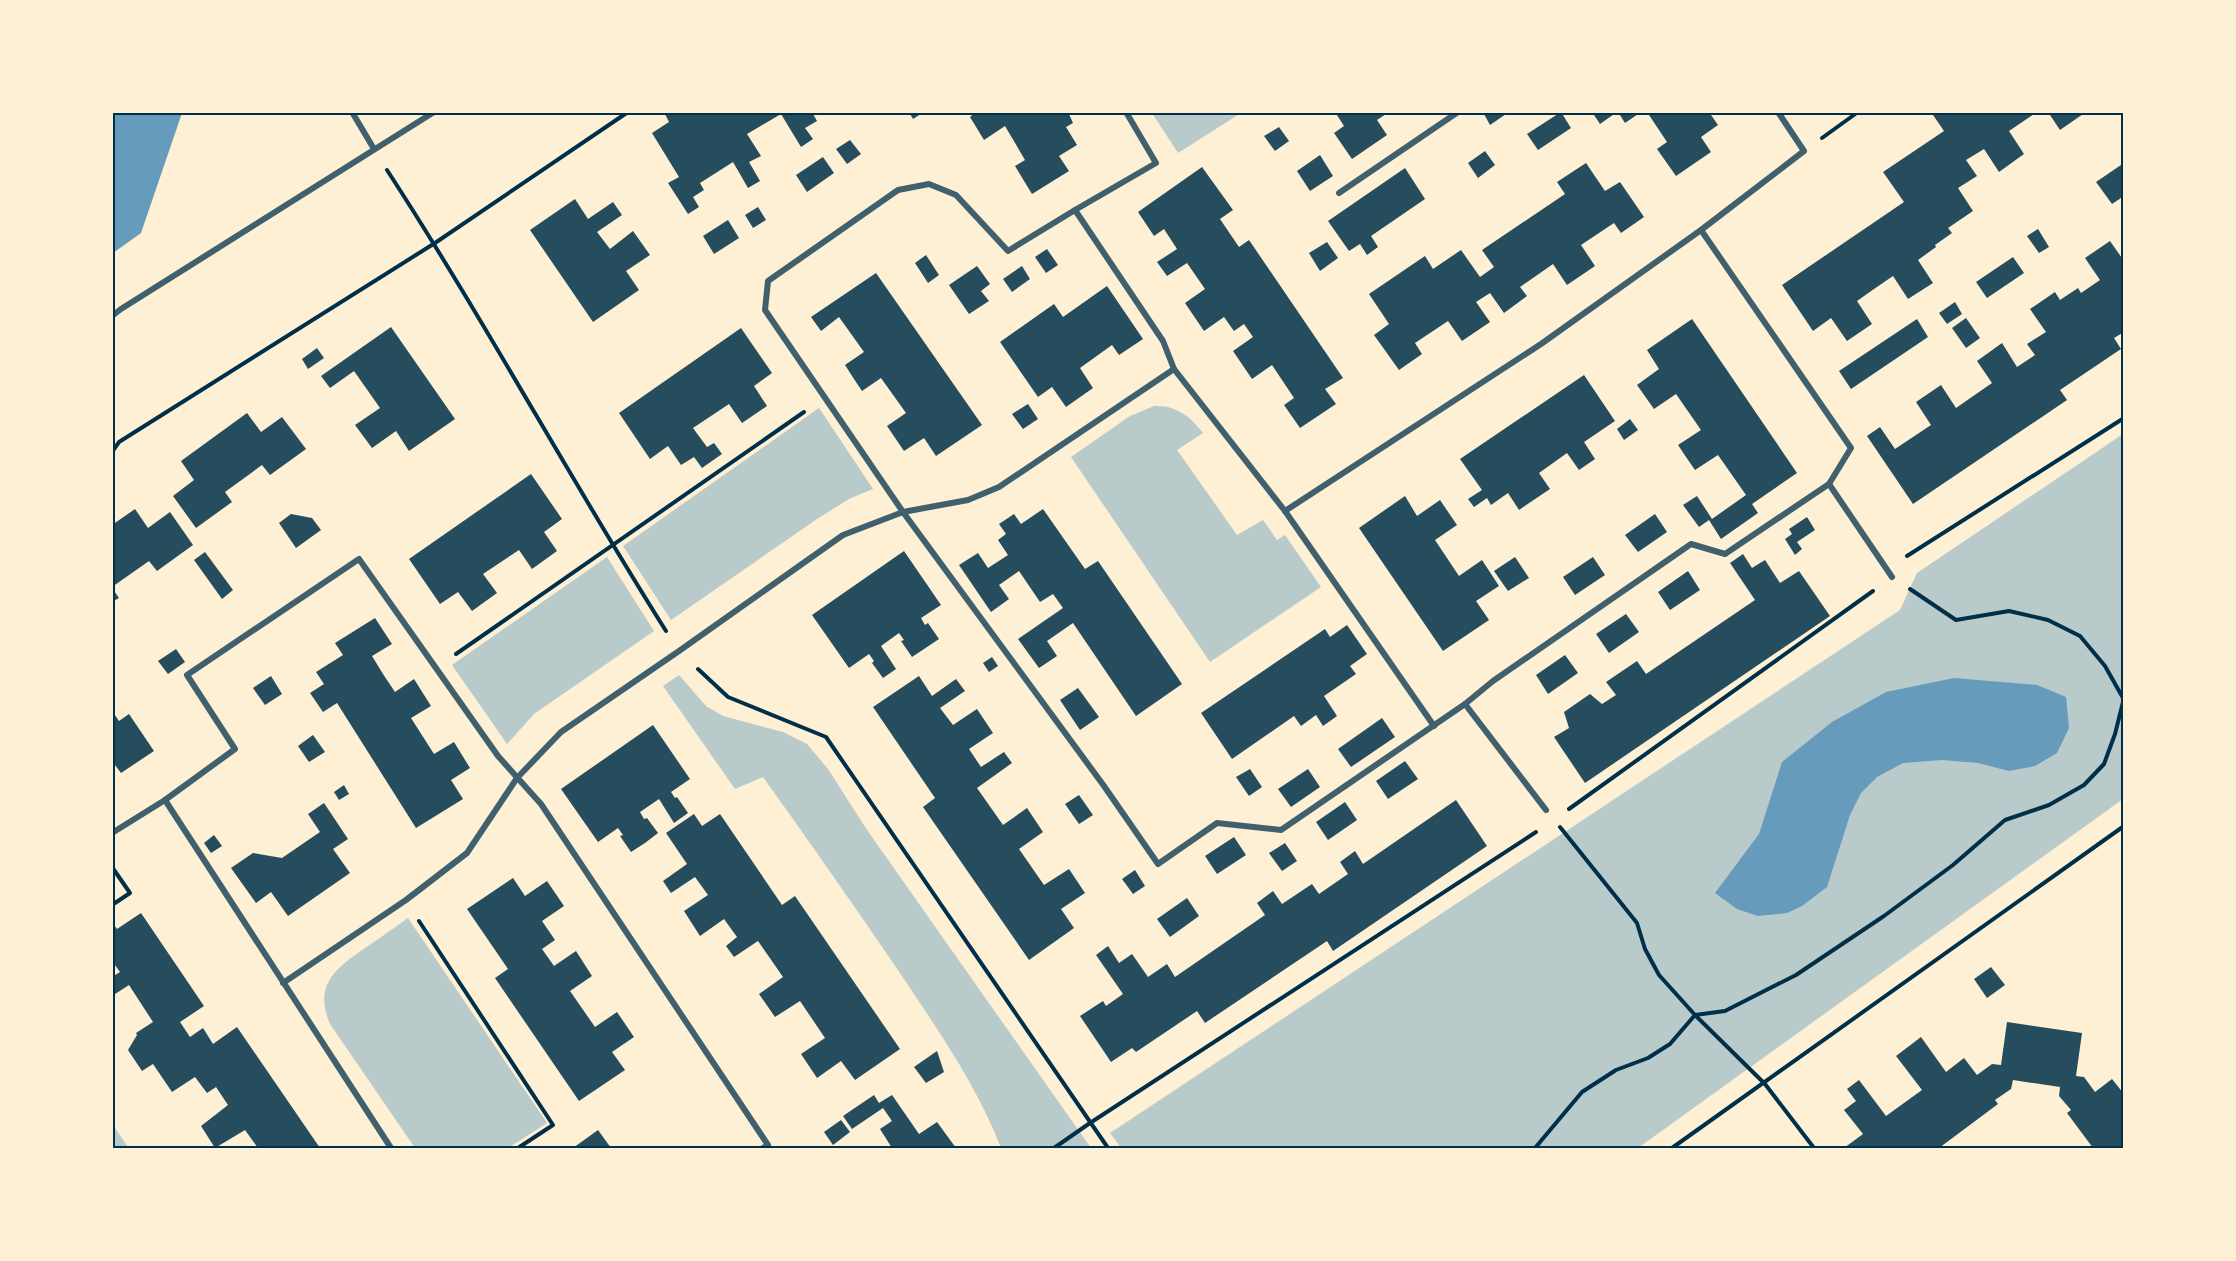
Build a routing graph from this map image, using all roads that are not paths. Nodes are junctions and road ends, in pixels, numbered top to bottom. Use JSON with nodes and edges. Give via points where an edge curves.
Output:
{"nodes":[{"id":1,"x":352,"y":112,"type":"edge"},
{"id":2,"x":434,"y":112,"type":"edge"},
{"id":3,"x":1126,"y":112,"type":"edge"},
{"id":4,"x":1458,"y":112,"type":"edge"},
{"id":5,"x":1778,"y":112,"type":"edge"},
{"id":6,"x":374,"y":149,"type":"junction"},
{"id":7,"x":1339,"y":193,"type":"dead end"},
{"id":8,"x":1075,"y":210,"type":"junction"},
{"id":9,"x":1701,"y":230,"type":"junction"},
{"id":10,"x":112,"y":316,"type":"edge"},
{"id":11,"x":1174,"y":369,"type":"junction"},
{"id":12,"x":1829,"y":484,"type":"junction"},
{"id":13,"x":1285,"y":511,"type":"junction"},
{"id":14,"x":903,"y":512,"type":"junction"},
{"id":15,"x":1892,"y":577,"type":"road end"},
{"id":16,"x":1465,"y":704,"type":"junction"},
{"id":17,"x":1434,"y":726,"type":"junction"},
{"id":18,"x":517,"y":778,"type":"junction"},
{"id":19,"x":165,"y":800,"type":"junction"},
{"id":20,"x":1546,"y":810,"type":"road end"},
{"id":21,"x":112,"y":833,"type":"edge"},
{"id":22,"x":283,"y":983,"type":"junction"},
{"id":23,"x":391,"y":1149,"type":"edge"},
{"id":24,"x":763,"y":1149,"type":"edge"}],
"edges":[{"from":1,"to":6,"type":"street"},
{"from":2,"to":6,"type":"street"},
{"from":3,"to":8,"type":"street","via":[[1156,163]]},
{"from":4,"to":7,"type":"street"},
{"from":5,"to":9,"type":"street","via":[[1804,151]]},
{"from":6,"to":10,"type":"street"},
{"from":8,"to":11,"type":"street","via":[[1163,341]]},
{"from":8,"to":14,"type":"street","via":[[1008,251],[956,195],[929,184],[898,190],[768,281],[765,310]]},
{"from":9,"to":12,"type":"street","via":[[1851,447]]},
{"from":9,"to":13,"type":"street","via":[[1541,344]]},
{"from":11,"to":13,"type":"street"},
{"from":11,"to":14,"type":"street","via":[[999,487],[968,500]]},
{"from":12,"to":15,"type":"street"},
{"from":12,"to":16,"type":"street","via":[[1725,554],[1691,544]]},
{"from":13,"to":17,"type":"street"},
{"from":14,"to":17,"type":"street","via":[[1158,864],[1217,823],[1281,830]]},
{"from":14,"to":18,"type":"street","via":[[843,535],[561,732]]},
{"from":16,"to":17,"type":"street"},
{"from":16,"to":20,"type":"street"},
{"from":18,"to":19,"type":"street","via":[[359,559],[188,675],[235,749]]},
{"from":18,"to":22,"type":"street","via":[[467,852],[406,900]]},
{"from":18,"to":24,"type":"street","via":[[541,804],[768,1145]]},
{"from":19,"to":21,"type":"street"},
{"from":19,"to":22,"type":"street"},
{"from":22,"to":23,"type":"street"}]}
